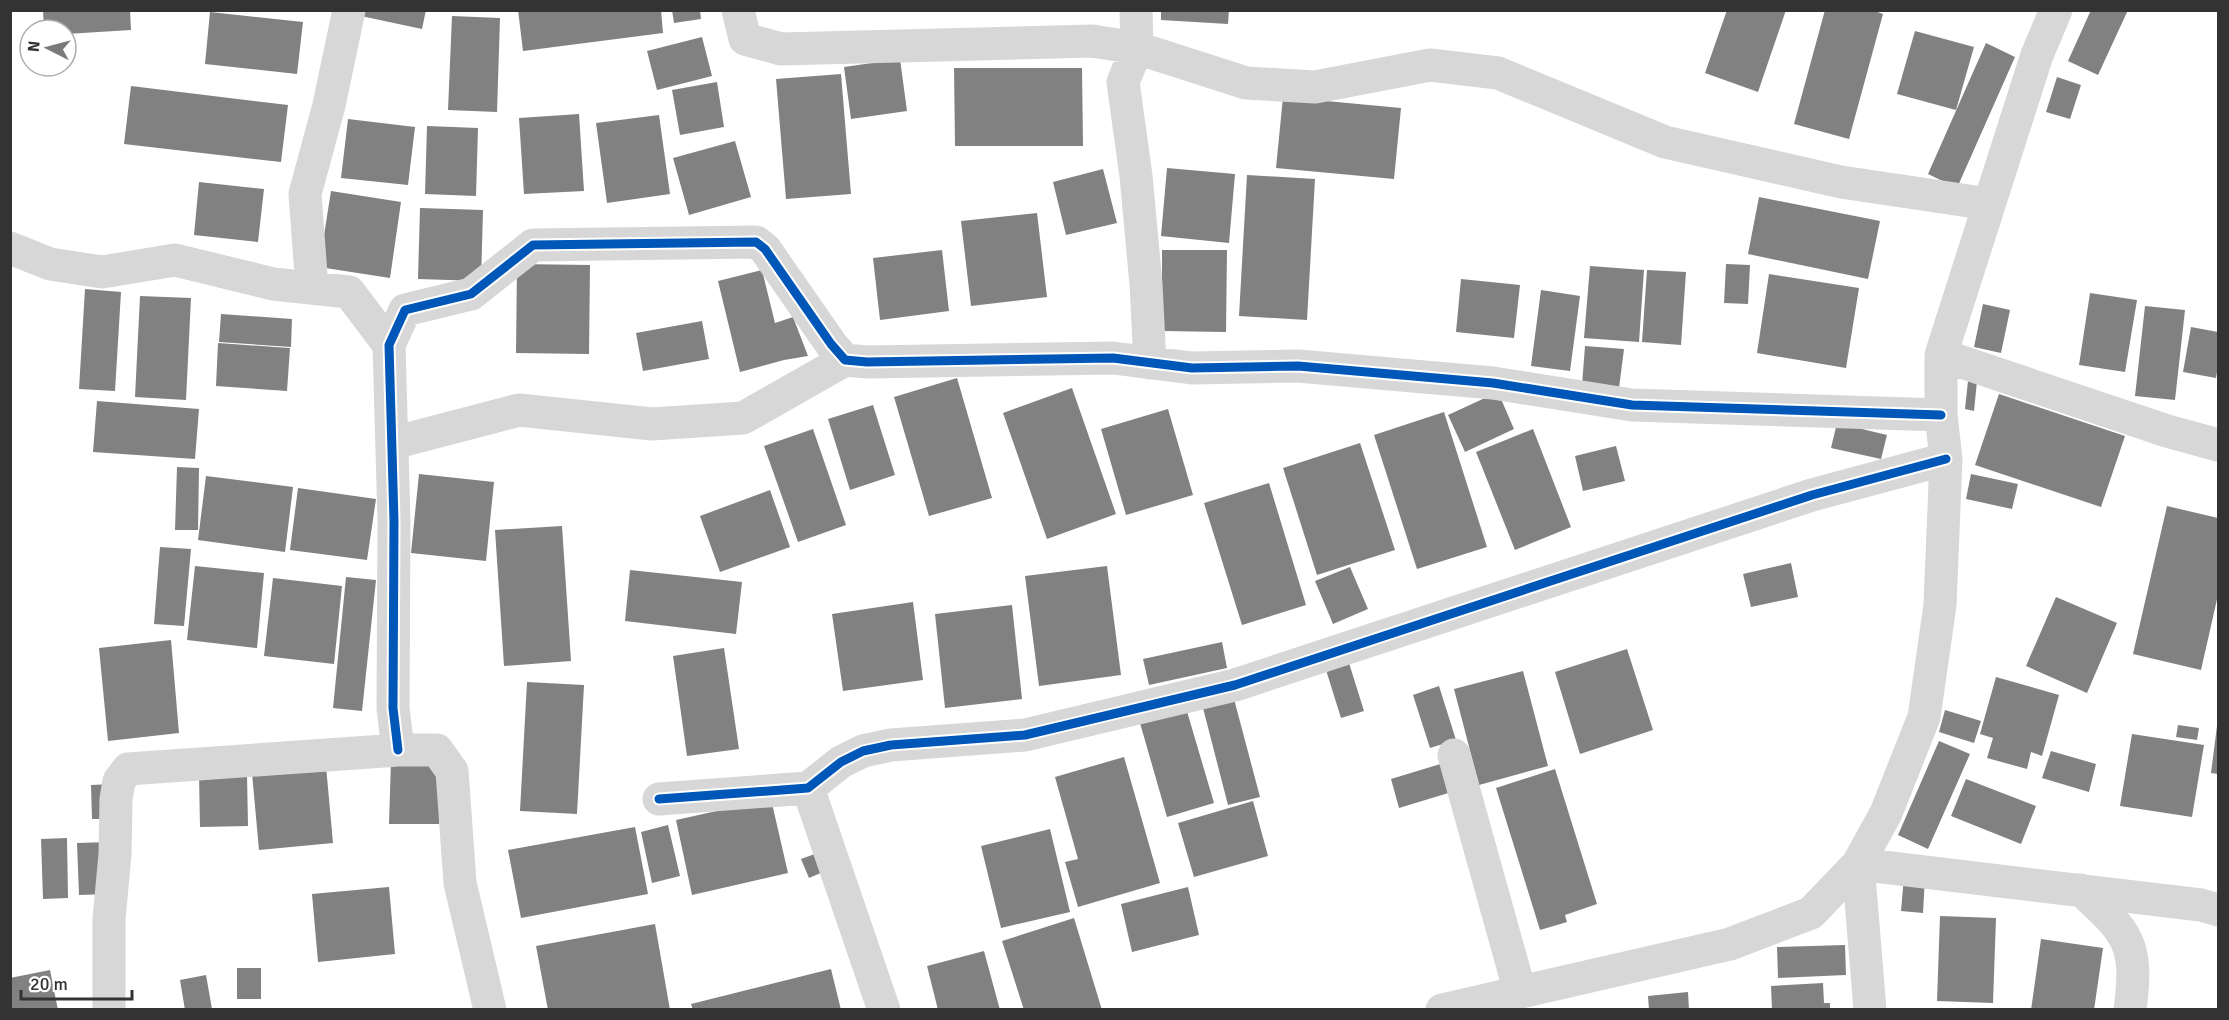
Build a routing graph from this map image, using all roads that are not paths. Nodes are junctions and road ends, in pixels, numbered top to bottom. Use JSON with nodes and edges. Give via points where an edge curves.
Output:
{"nodes":[{"id":1,"x":348,"y":10,"type":"edge"},
{"id":2,"x":738,"y":10,"type":"edge"},
{"id":3,"x":1136,"y":10,"type":"edge"},
{"id":4,"x":2056,"y":10,"type":"edge"},
{"id":5,"x":1137,"y":48,"type":"junction"},
{"id":6,"x":1989,"y":204,"type":"junction"},
{"id":7,"x":10,"y":248,"type":"edge"},
{"id":8,"x":312,"y":288,"type":"junction"},
{"id":9,"x":389,"y":345,"type":"junction"},
{"id":10,"x":1941,"y":355,"type":"junction"},
{"id":11,"x":845,"y":360,"type":"junction"},
{"id":12,"x":1150,"y":363,"type":"junction"},
{"id":13,"x":1941,"y":415,"type":"junction"},
{"id":14,"x":393,"y":443,"type":"junction"},
{"id":15,"x":2218,"y":445,"type":"edge"},
{"id":16,"x":1946,"y":459,"type":"junction"},
{"id":17,"x":398,"y":750,"type":"junction"},
{"id":18,"x":1454,"y":755,"type":"dead end"},
{"id":19,"x":808,"y":788,"type":"junction"},
{"id":20,"x":659,"y":799,"type":"dead end"},
{"id":21,"x":1858,"y":864,"type":"junction"},
{"id":22,"x":2081,"y":890,"type":"junction"},
{"id":23,"x":2218,"y":910,"type":"edge"},
{"id":24,"x":1520,"y":992,"type":"junction"},
{"id":25,"x":109,"y":1010,"type":"edge"},
{"id":26,"x":490,"y":1010,"type":"edge"},
{"id":27,"x":884,"y":1010,"type":"edge"},
{"id":28,"x":1442,"y":1010,"type":"edge"},
{"id":29,"x":1870,"y":1010,"type":"edge"},
{"id":30,"x":2130,"y":1010,"type":"edge"}],
"edges":[{"from":1,"to":8,"type":"street","via":[[329,105],[305,194]]},
{"from":2,"to":5,"type":"street","via":[[745,39],[781,49],[1092,40]]},
{"from":3,"to":5,"type":"street"},
{"from":4,"to":6,"type":"street","via":[[2037,55]]},
{"from":5,"to":6,"type":"street","via":[[1246,83],[1315,87],[1430,65],[1498,73],[1665,142],[1841,182]]},
{"from":5,"to":12,"type":"street","via":[[1123,82],[1136,176]]},
{"from":6,"to":10,"type":"street"},
{"from":7,"to":8,"type":"street","via":[[50,264],[102,272],[176,260],[273,284]]},
{"from":8,"to":9,"type":"street","via":[[349,292]]},
{"from":9,"to":11,"type":"street","via":[[405,310],[471,294],[533,245],[756,242]]},
{"from":9,"to":14,"type":"street"},
{"from":10,"to":13,"type":"street"},
{"from":10,"to":15,"type":"street"},
{"from":11,"to":12,"type":"street","via":[[1113,358]]},
{"from":11,"to":14,"type":"street","via":[[742,417],[652,424],[519,410]]},
{"from":12,"to":13,"type":"street","via":[[1192,368],[1298,366],[1493,383],[1632,405]]},
{"from":13,"to":16,"type":"street"},
{"from":14,"to":17,"type":"street","via":[[393,708]]},
{"from":16,"to":19,"type":"street","via":[[1812,495],[1235,685],[1025,735],[891,745],[863,751],[841,762]]},
{"from":16,"to":21,"type":"street","via":[[1940,605],[1924,717],[1886,813]]},
{"from":17,"to":25,"type":"street","via":[[128,769],[119,781],[116,799],[109,919]]},
{"from":17,"to":26,"type":"street","via":[[437,750],[452,771],[460,883]]},
{"from":18,"to":24,"type":"street"},
{"from":19,"to":20,"type":"street"},
{"from":19,"to":27,"type":"street"},
{"from":21,"to":22,"type":"street"},
{"from":21,"to":24,"type":"street","via":[[1811,914],[1730,944]]},
{"from":21,"to":29,"type":"street"},
{"from":22,"to":23,"type":"street"},
{"from":22,"to":30,"type":"street","via":[[2112,919],[2128,941],[2134,978]]},
{"from":24,"to":28,"type":"street"}]}
